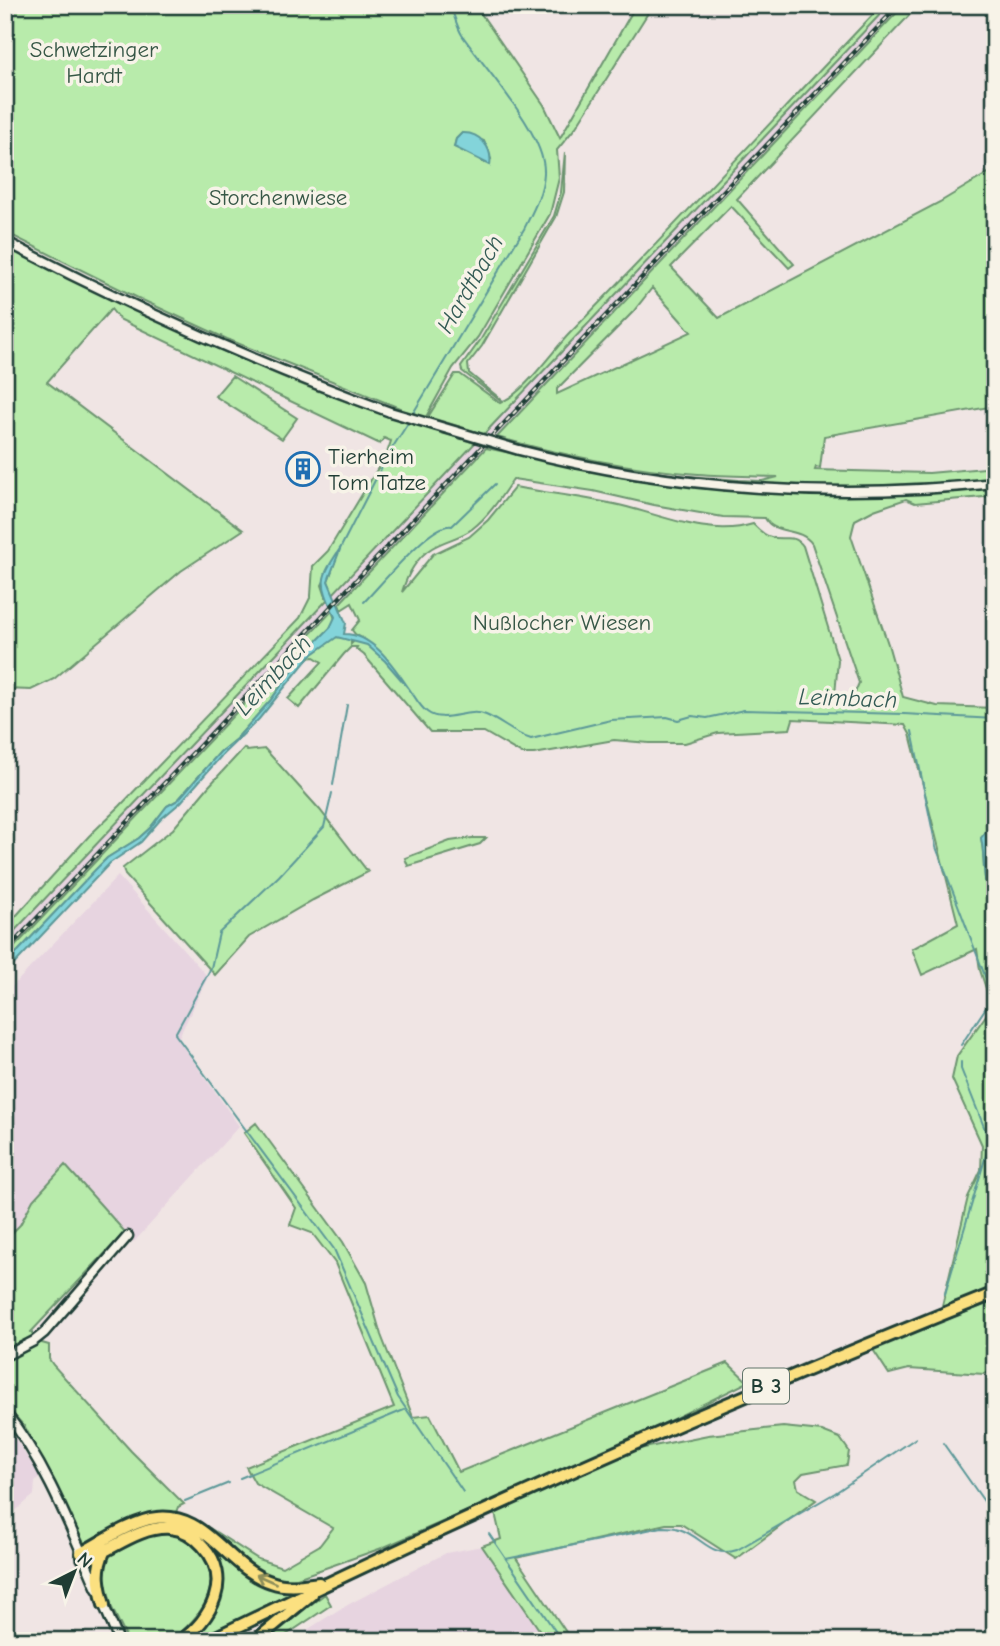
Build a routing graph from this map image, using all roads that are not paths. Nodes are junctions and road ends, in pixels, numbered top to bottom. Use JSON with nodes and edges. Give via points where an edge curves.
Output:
{"nodes":[{"id":1,"x":5,"y":241,"type":"edge"},
{"id":2,"x":995,"y":483,"type":"edge"},
{"id":3,"x":128,"y":1236,"type":"dead end"},
{"id":4,"x":995,"y":1293,"type":"edge"},
{"id":5,"x":5,"y":1356,"type":"edge"},
{"id":6,"x":5,"y":1412,"type":"edge"},
{"id":7,"x":104,"y":1552,"type":"junction"},
{"id":8,"x":82,"y":1555,"type":"junction"},
{"id":9,"x":329,"y":1582,"type":"junction"},
{"id":10,"x":104,"y":1605,"type":"junction"},
{"id":11,"x":119,"y":1641,"type":"edge"},
{"id":12,"x":180,"y":1641,"type":"edge"},
{"id":13,"x":208,"y":1641,"type":"edge"},
{"id":14,"x":255,"y":1641,"type":"edge"}],
"edges":[{"from":1,"to":2,"type":"street","bridge":true,"via":[[135,305],[312,383],[390,412],[519,450],[630,473],[739,486],[883,490]]},
{"from":3,"to":5,"type":"street","via":[[44,1333]]},
{"from":4,"to":9,"type":"main road","number":"B 3","via":[[733,1401]]},
{"from":6,"to":8,"type":"street","via":[[28,1443]]},
{"from":7,"to":8,"type":"main road","via":[[90,1558]]},
{"from":7,"to":10,"type":"main road","via":[[98,1581]]},
{"from":7,"to":12,"type":"main road","via":[[158,1528],[177,1529],[202,1544],[215,1564],[216,1597],[207,1616]]},
{"from":9,"to":8,"type":"main road","one_way":true,"via":[[284,1586],[264,1580],[206,1533],[166,1517],[139,1522]]},
{"from":8,"to":10,"type":"street"},
{"from":9,"to":13,"type":"main road","number":"B 3"},
{"from":9,"to":14,"type":"main road"},
{"from":10,"to":11,"type":"street"}]}
